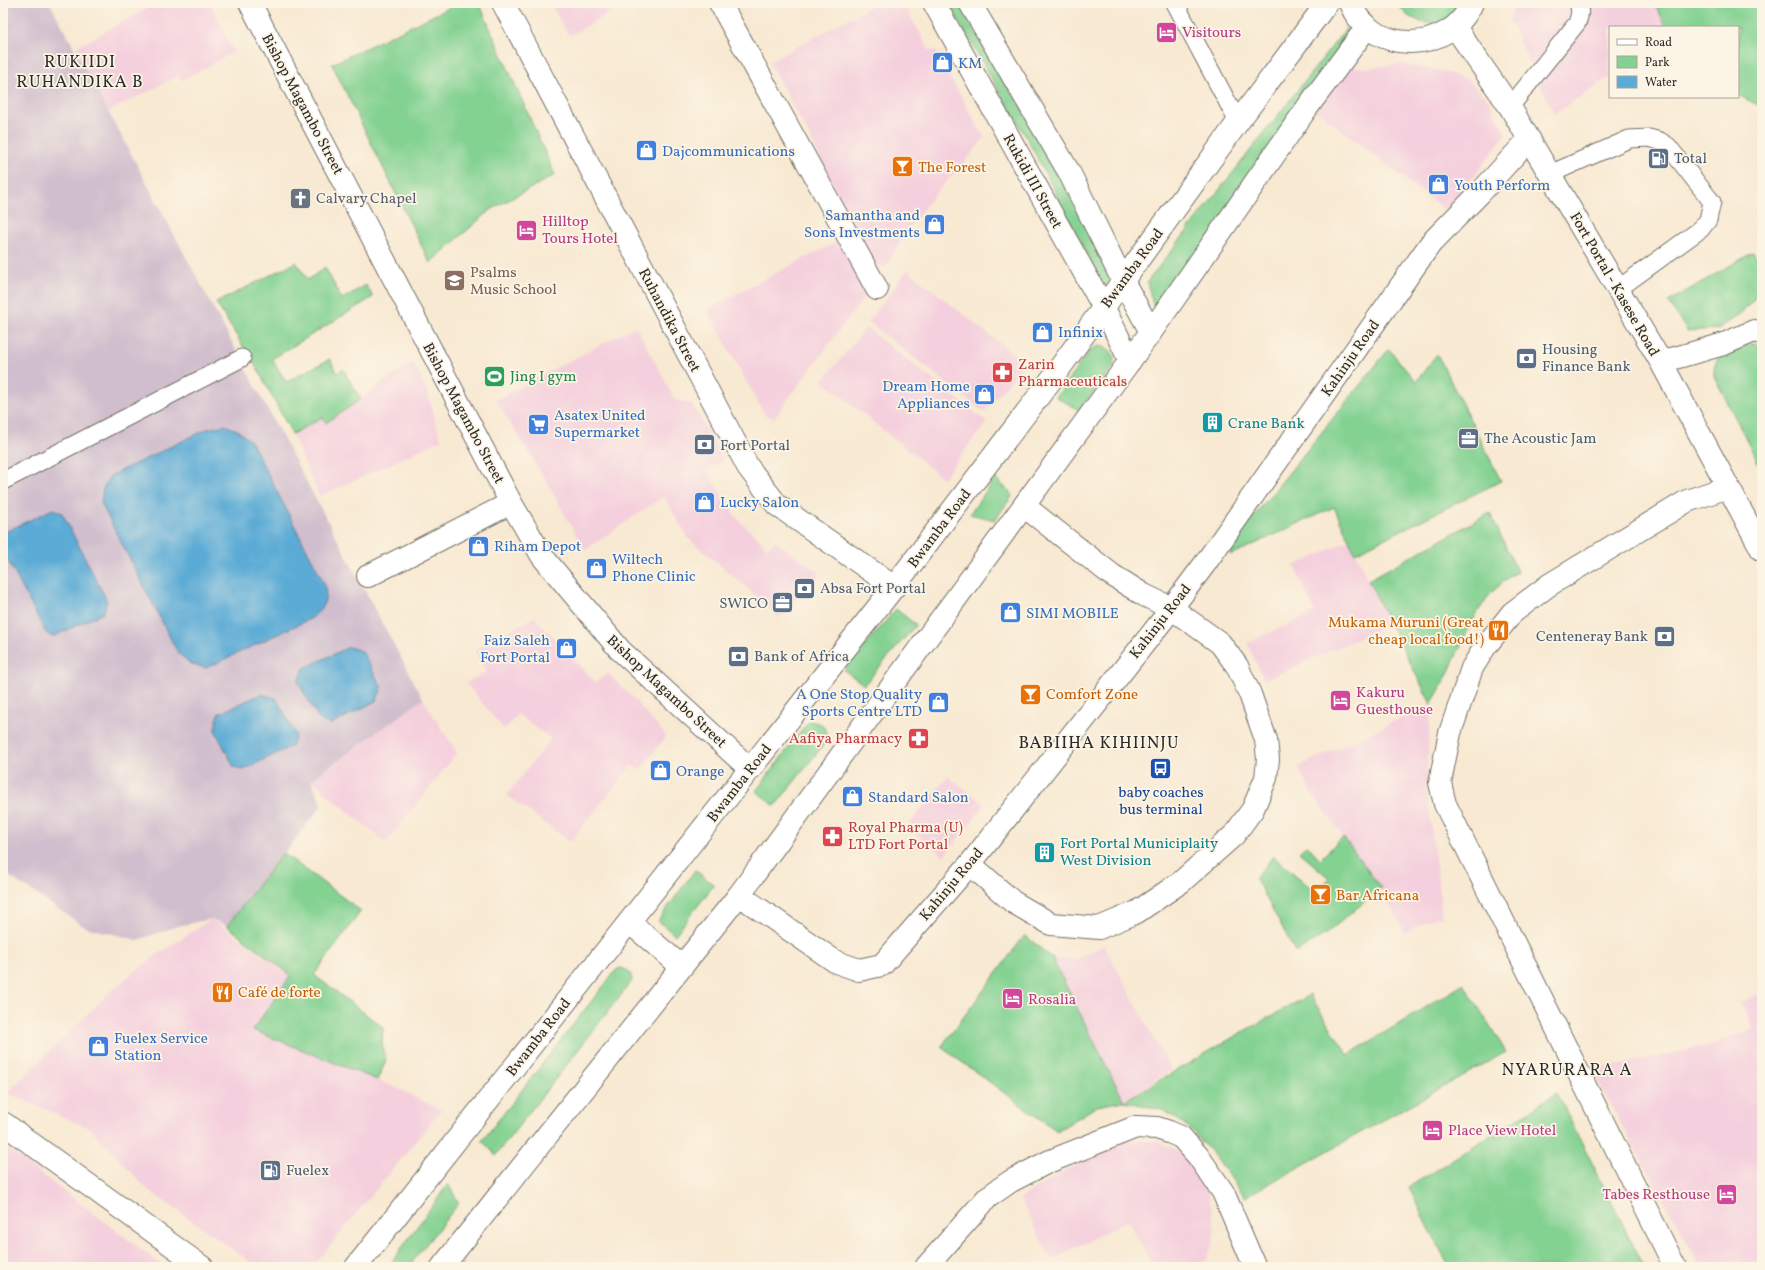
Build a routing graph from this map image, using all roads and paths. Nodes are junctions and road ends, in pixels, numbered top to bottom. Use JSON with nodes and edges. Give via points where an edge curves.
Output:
{"nodes":[{"id":1,"x":250,"y":3,"type":"edge"},
{"id":2,"x":503,"y":3,"type":"edge"},
{"id":3,"x":720,"y":3,"type":"edge"},
{"id":4,"x":934,"y":3,"type":"edge"},
{"id":5,"x":970,"y":3,"type":"edge"},
{"id":6,"x":1175,"y":3,"type":"edge"},
{"id":7,"x":1326,"y":3,"type":"edge"},
{"id":8,"x":1350,"y":3,"type":"edge"},
{"id":9,"x":1472,"y":3,"type":"edge"},
{"id":10,"x":1578,"y":3,"type":"edge"},
{"id":11,"x":1455,"y":26,"type":"junction"},
{"id":12,"x":1368,"y":27,"type":"junction"},
{"id":13,"x":1510,"y":107,"type":"junction"},
{"id":14,"x":1238,"y":122,"type":"junction"},
{"id":15,"x":1529,"y":139,"type":"junction"},
{"id":16,"x":1550,"y":174,"type":"junction"},
{"id":17,"x":1123,"y":281,"type":"junction"},
{"id":18,"x":876,"y":289,"type":"dead end"},
{"id":19,"x":1618,"y":289,"type":"junction"},
{"id":20,"x":1104,"y":308,"type":"junction"},
{"id":21,"x":1151,"y":332,"type":"junction"},
{"id":22,"x":1762,"y":333,"type":"edge"},
{"id":23,"x":242,"y":358,"type":"dead end"},
{"id":24,"x":1130,"y":361,"type":"junction"},
{"id":25,"x":1661,"y":362,"type":"junction"},
{"id":26,"x":3,"y":481,"type":"edge"},
{"id":27,"x":1728,"y":486,"type":"junction"},
{"id":28,"x":511,"y":503,"type":"junction"},
{"id":29,"x":1024,"y":506,"type":"junction"},
{"id":30,"x":1762,"y":550,"type":"edge"},
{"id":31,"x":368,"y":576,"type":"dead end"},
{"id":32,"x":894,"y":588,"type":"junction"},
{"id":33,"x":1171,"y":608,"type":"junction"},
{"id":34,"x":750,"y":769,"type":"junction"},
{"id":35,"x":970,"y":864,"type":"junction"},
{"id":36,"x":739,"y":895,"type":"junction"},
{"id":37,"x":629,"y":922,"type":"junction"},
{"id":38,"x":681,"y":966,"type":"junction"},
{"id":39,"x":3,"y":1123,"type":"edge"},
{"id":40,"x":202,"y":1267,"type":"edge"},
{"id":41,"x":356,"y":1267,"type":"edge"},
{"id":42,"x":442,"y":1267,"type":"edge"},
{"id":43,"x":926,"y":1267,"type":"edge"},
{"id":44,"x":1255,"y":1267,"type":"edge"},
{"id":45,"x":1675,"y":1267,"type":"edge"}],
"edges":[{"from":1,"to":28,"type":"main road","name":"Bishop Magambo Street"},
{"from":2,"to":32,"type":"main road","name":"Ruhandika Street","via":[[748,467],[777,505]]},
{"from":3,"to":18,"type":"main road"},
{"from":4,"to":20,"type":"main road","name":"Rukidi III Street"},
{"from":5,"to":17,"type":"main road","via":[[1069,172]]},
{"from":6,"to":14,"type":"lane"},
{"from":7,"to":14,"type":"main road","name":"Bwamba Road"},
{"from":8,"to":12,"type":"main road"},
{"from":9,"to":11,"type":"main road","via":[[1469,11]]},
{"from":10,"to":13,"type":"lane","via":[[1580,17],[1577,23]]},
{"from":11,"to":12,"type":"main road","via":[[1435,38],[1411,43],[1388,39]]},
{"from":11,"to":13,"type":"main road","name":"Fort Portal - Kasese Road"},
{"from":12,"to":21,"type":"main road","via":[[1309,105]]},
{"from":13,"to":15,"type":"main road","name":"Fort Portal - Kasese Road"},
{"from":14,"to":17,"type":"main road","name":"Bwamba Road"},
{"from":15,"to":16,"type":"main road","name":"Fort Portal - Kasese Road"},
{"from":15,"to":33,"type":"main road","name":"Kahinju Road","via":[[1431,243]]},
{"from":16,"to":19,"type":"main road","name":"Fort Portal - Kasese Road"},
{"from":16,"to":19,"type":"lane","via":[[1629,139],[1649,138],[1668,146],[1712,202],[1708,220],[1701,229]]},
{"from":17,"to":20,"type":"main road","name":"Bwamba Road"},
{"from":17,"to":21,"type":"main road"},
{"from":19,"to":25,"type":"main road","name":"Fort Portal - Kasese Road"},
{"from":20,"to":24,"type":"main road","name":"Rukidi III Street"},
{"from":20,"to":32,"type":"main road","name":"Bwamba Road"},
{"from":21,"to":24,"type":"main road"},
{"from":22,"to":25,"type":"main road","via":[[1754,331],[1724,344]]},
{"from":23,"to":26,"type":"lane"},
{"from":24,"to":29,"type":"main road"},
{"from":25,"to":27,"type":"main road","name":"Fort Portal - Kasese Road"},
{"from":27,"to":30,"type":"main road","name":"Fort Portal - Kasese Road"},
{"from":27,"to":45,"type":"main road","via":[[1680,505],[1549,585],[1512,613],[1472,668],[1450,733],[1440,783],[1445,804]]},
{"from":28,"to":31,"type":"main road"},
{"from":28,"to":34,"type":"main road","name":"Bishop Magambo Street","via":[[542,556],[620,650]]},
{"from":29,"to":33,"type":"main road","via":[[1112,575]]},
{"from":29,"to":36,"type":"main road"},
{"from":32,"to":34,"type":"main road","name":"Bwamba Road"},
{"from":33,"to":35,"type":"main road","name":"Kahinju Road"},
{"from":33,"to":35,"type":"main road","via":[[1220,643],[1237,666],[1266,740],[1266,778],[1253,809],[1234,835],[1181,882],[1137,912],[1100,928],[1051,924],[1013,902]]},
{"from":34,"to":37,"type":"main road","name":"Bwamba Road"},
{"from":35,"to":36,"type":"main road","name":"Kahinju Road","via":[[882,965],[859,970],[836,962]]},
{"from":36,"to":38,"type":"main road"},
{"from":37,"to":38,"type":"main road"},
{"from":37,"to":41,"type":"main road","name":"Bwamba Road"},
{"from":38,"to":42,"type":"main road"},
{"from":39,"to":40,"type":"main road"},
{"from":43,"to":44,"type":"main road","via":[[988,1197],[1011,1181],[1048,1162],[1136,1127],[1147,1127],[1181,1137],[1198,1156],[1223,1192]]}]}
